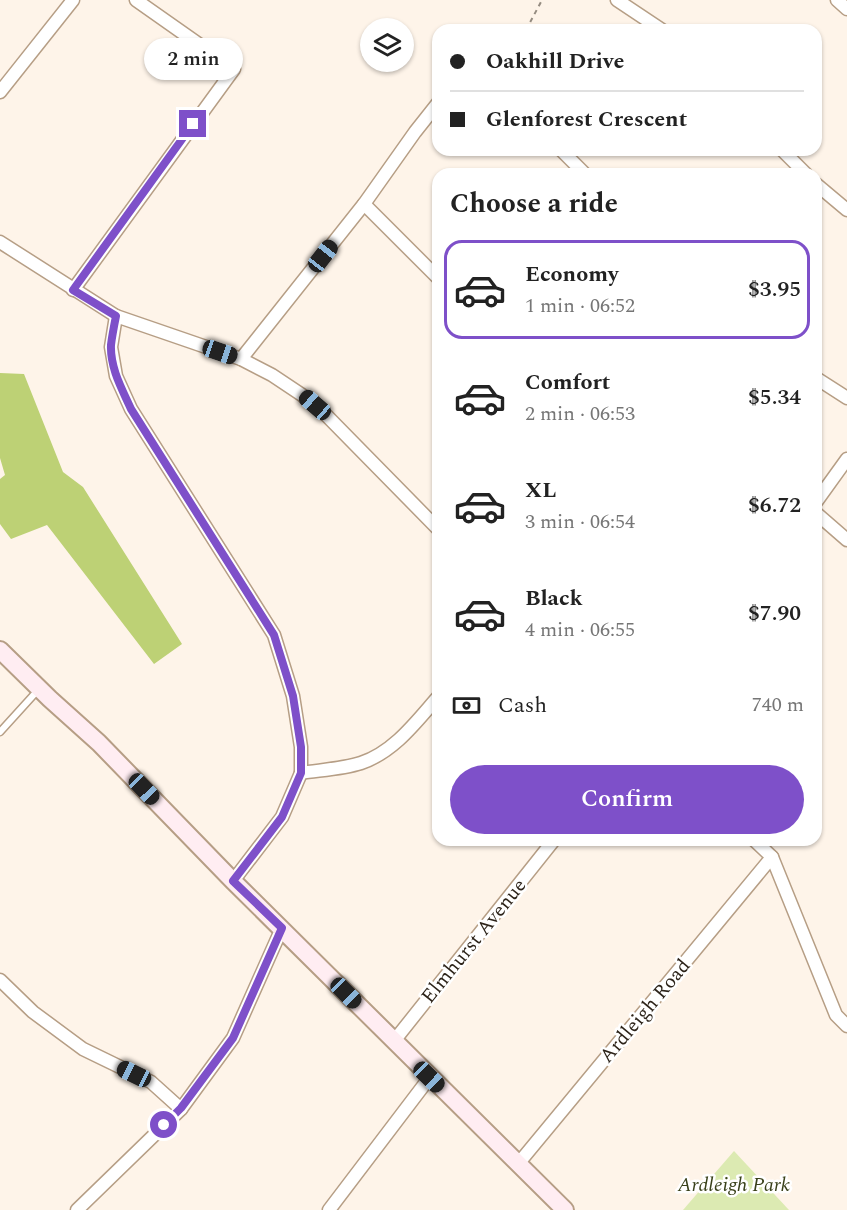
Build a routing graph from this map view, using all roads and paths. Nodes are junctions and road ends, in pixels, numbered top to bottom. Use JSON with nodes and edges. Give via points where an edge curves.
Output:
{"nodes":[{"id":1,"x":73,"y":0,"type":"edge"},
{"id":2,"x":136,"y":0,"type":"edge"},
{"id":3,"x":542,"y":0,"type":"edge"},
{"id":4,"x":617,"y":0,"type":"edge"},
{"id":5,"x":837,"y":0,"type":"edge"},
{"id":6,"x":847,"y":9,"type":"edge"},
{"id":7,"x":529,"y":24,"type":"edge"},
{"id":8,"x":653,"y":24,"type":"edge"},
{"id":9,"x":0,"y":92,"type":"edge"},
{"id":10,"x":432,"y":111,"type":"edge"},
{"id":11,"x":567,"y":156,"type":"edge"},
{"id":12,"x":788,"y":156,"type":"edge"},
{"id":13,"x":579,"y":168,"type":"edge"},
{"id":14,"x":800,"y":168,"type":"edge"},
{"id":15,"x":822,"y":189,"type":"edge"},
{"id":16,"x":364,"y":204,"type":"junction"},
{"id":17,"x":847,"y":210,"type":"edge"},
{"id":18,"x":0,"y":242,"type":"edge"},
{"id":19,"x":432,"y":272,"type":"edge"},
{"id":20,"x":73,"y":290,"type":"junction"},
{"id":21,"x":116,"y":316,"type":"junction"},
{"id":22,"x":241,"y":359,"type":"junction"},
{"id":23,"x":822,"y":382,"type":"edge"},
{"id":24,"x":847,"y":398,"type":"edge"},
{"id":25,"x":847,"y":459,"type":"edge"},
{"id":26,"x":822,"y":494,"type":"edge"},
{"id":27,"x":822,"y":518,"type":"edge"},
{"id":28,"x":432,"y":523,"type":"edge"},
{"id":29,"x":847,"y":540,"type":"edge"},
{"id":30,"x":0,"y":650,"type":"edge"},
{"id":31,"x":39,"y":688,"type":"junction"},
{"id":32,"x":432,"y":704,"type":"edge"},
{"id":33,"x":0,"y":732,"type":"edge"},
{"id":34,"x":301,"y":773,"type":"junction"},
{"id":35,"x":549,"y":846,"type":"edge"},
{"id":36,"x":760,"y":846,"type":"edge"},
{"id":37,"x":772,"y":857,"type":"junction"},
{"id":38,"x":233,"y":881,"type":"junction"},
{"id":39,"x":282,"y":928,"type":"junction"},
{"id":40,"x":0,"y":980,"type":"edge"},
{"id":41,"x":847,"y":1026,"type":"edge"},
{"id":42,"x":394,"y":1041,"type":"junction"},
{"id":43,"x":429,"y":1077,"type":"junction"},
{"id":44,"x":181,"y":1108,"type":"junction"},
{"id":45,"x":518,"y":1164,"type":"junction"},
{"id":46,"x":77,"y":1210,"type":"edge"},
{"id":47,"x":329,"y":1210,"type":"edge"},
{"id":48,"x":565,"y":1210,"type":"edge"}],
"edges":[{"from":1,"to":9,"type":"street"},
{"from":2,"to":20,"type":"street","via":[[234,69]]},
{"from":3,"to":7,"type":"path"},
{"from":4,"to":8,"type":"street"},
{"from":5,"to":6,"type":"street"},
{"from":10,"to":16,"type":"street"},
{"from":11,"to":13,"type":"street"},
{"from":12,"to":14,"type":"street"},
{"from":15,"to":17,"type":"street"},
{"from":16,"to":19,"type":"street"},
{"from":16,"to":22,"type":"street"},
{"from":18,"to":20,"type":"street"},
{"from":20,"to":21,"type":"street"},
{"from":21,"to":22,"type":"street"},
{"from":21,"to":34,"type":"street","via":[[111,347],[116,376],[131,409],[274,635],[293,696]]},
{"from":22,"to":28,"type":"street","via":[[303,395]]},
{"from":23,"to":24,"type":"street"},
{"from":25,"to":26,"type":"street"},
{"from":27,"to":29,"type":"street"},
{"from":30,"to":31,"type":"street"},
{"from":31,"to":33,"type":"lane"},
{"from":31,"to":38,"type":"street","via":[[99,743]]},
{"from":32,"to":34,"type":"street","via":[[387,750],[361,763]]},
{"from":34,"to":38,"type":"street","via":[[282,817]]},
{"from":35,"to":42,"type":"street","name":"Elmhurst Avenue"},
{"from":36,"to":37,"type":"street"},
{"from":37,"to":41,"type":"street","via":[[836,1015]]},
{"from":37,"to":45,"type":"street","name":"Ardleigh Road"},
{"from":38,"to":39,"type":"street"},
{"from":39,"to":42,"type":"street"},
{"from":39,"to":44,"type":"street","via":[[233,1038]]},
{"from":40,"to":44,"type":"street","via":[[33,1012],[83,1049],[151,1082]]},
{"from":42,"to":43,"type":"street"},
{"from":43,"to":45,"type":"street"},
{"from":43,"to":47,"type":"street"},
{"from":44,"to":46,"type":"street"},
{"from":45,"to":48,"type":"street"}]}
